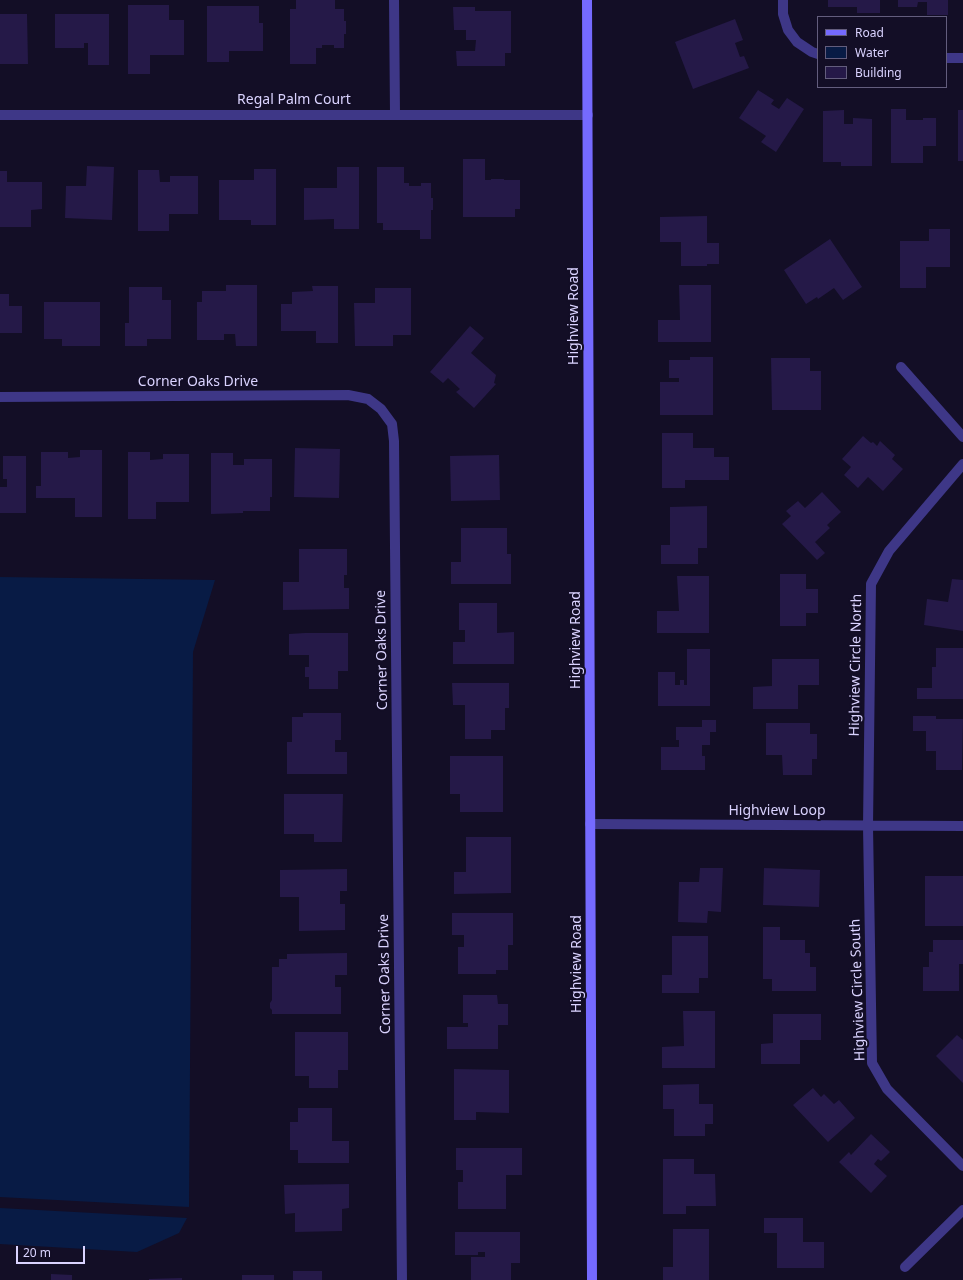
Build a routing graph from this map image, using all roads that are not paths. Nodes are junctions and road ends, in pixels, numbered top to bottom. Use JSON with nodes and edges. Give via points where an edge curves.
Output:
{"nodes":[{"id":1,"x":394,"y":0,"type":"edge"},
{"id":2,"x":587,"y":0,"type":"edge"},
{"id":3,"x":783,"y":0,"type":"edge"},
{"id":4,"x":817,"y":54,"type":"edge"},
{"id":5,"x":947,"y":58,"type":"edge"},
{"id":6,"x":963,"y":58,"type":"edge"},
{"id":7,"x":395,"y":114,"type":"junction"},
{"id":8,"x":0,"y":115,"type":"edge"},
{"id":9,"x":588,"y":115,"type":"junction"},
{"id":10,"x":901,"y":367,"type":"dead end"},
{"id":11,"x":0,"y":397,"type":"edge"},
{"id":12,"x":963,"y":437,"type":"edge"},
{"id":13,"x":963,"y":464,"type":"edge"},
{"id":14,"x":590,"y":824,"type":"junction"},
{"id":15,"x":868,"y":826,"type":"junction"},
{"id":16,"x":963,"y":826,"type":"edge"},
{"id":17,"x":963,"y":1166,"type":"edge"},
{"id":18,"x":963,"y":1210,"type":"edge"},
{"id":19,"x":905,"y":1268,"type":"dead end"},
{"id":20,"x":402,"y":1280,"type":"edge"},
{"id":21,"x":592,"y":1280,"type":"edge"}],
"edges":[{"from":1,"to":7,"type":"street"},
{"from":2,"to":9,"type":"street","name":"Highview Road"},
{"from":3,"to":4,"type":"street","via":[[783,14],[788,30],[797,42]]},
{"from":5,"to":6,"type":"street"},
{"from":7,"to":8,"type":"street","name":"Regal Palm Court"},
{"from":7,"to":9,"type":"street","name":"Regal Palm Court"},
{"from":9,"to":14,"type":"street","name":"Highview Road"},
{"from":10,"to":12,"type":"street"},
{"from":11,"to":20,"type":"street","name":"Corner Oaks Drive","via":[[348,396],[368,399],[381,409],[392,424]]},
{"from":13,"to":15,"type":"street","name":"Highview Circle North","via":[[889,551],[871,584]]},
{"from":14,"to":15,"type":"street","name":"Highview Loop"},
{"from":14,"to":21,"type":"street","name":"Highview Road"},
{"from":15,"to":16,"type":"street","name":"Highview Loop"},
{"from":15,"to":17,"type":"street","name":"Highview Circle South","via":[[872,1063],[887,1088]]},
{"from":18,"to":19,"type":"street"}]}
